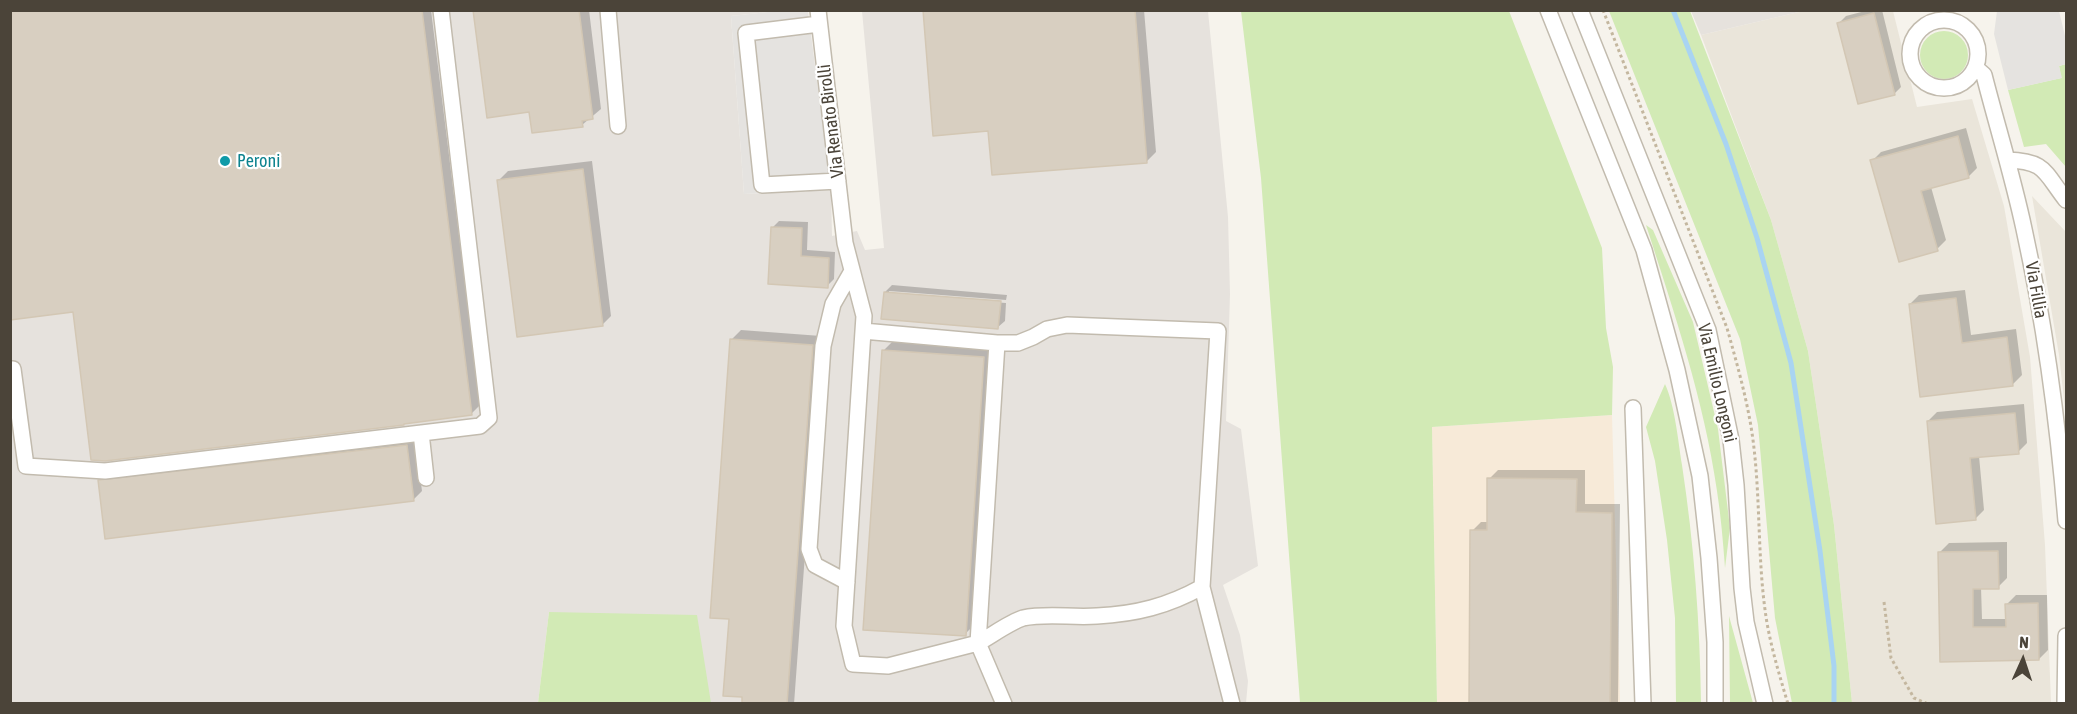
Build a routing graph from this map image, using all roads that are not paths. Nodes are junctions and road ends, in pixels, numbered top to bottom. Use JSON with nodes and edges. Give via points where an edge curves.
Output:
{"nodes":[{"id":1,"x":441,"y":10,"type":"edge"},
{"id":2,"x":608,"y":10,"type":"edge"},
{"id":3,"x":1548,"y":10,"type":"edge"},
{"id":4,"x":1580,"y":10,"type":"edge"},
{"id":5,"x":818,"y":17,"type":"edge"},
{"id":6,"x":1976,"y":68,"type":"junction"},
{"id":7,"x":618,"y":126,"type":"dead end"},
{"id":8,"x":2007,"y":160,"type":"junction"},
{"id":9,"x":838,"y":181,"type":"junction"},
{"id":10,"x":2067,"y":200,"type":"edge"},
{"id":11,"x":852,"y":271,"type":"junction"},
{"id":12,"x":863,"y":331,"type":"junction"},
{"id":13,"x":997,"y":343,"type":"junction"},
{"id":14,"x":13,"y":369,"type":"dead end"},
{"id":15,"x":1633,"y":408,"type":"dead end"},
{"id":16,"x":421,"y":433,"type":"junction"},
{"id":17,"x":426,"y":478,"type":"dead end"},
{"id":18,"x":2067,"y":521,"type":"edge"},
{"id":19,"x":847,"y":582,"type":"junction"},
{"id":20,"x":1202,"y":587,"type":"junction"},
{"id":21,"x":2067,"y":636,"type":"edge"},
{"id":22,"x":978,"y":643,"type":"junction"},
{"id":23,"x":1004,"y":704,"type":"edge"},
{"id":24,"x":1232,"y":704,"type":"edge"},
{"id":25,"x":1643,"y":704,"type":"edge"},
{"id":26,"x":1715,"y":704,"type":"edge"},
{"id":27,"x":1765,"y":704,"type":"edge"},
{"id":28,"x":2065,"y":704,"type":"edge"}],
"edges":[{"from":1,"to":16,"type":"street","via":[[489,418],[480,426]]},
{"from":2,"to":7,"type":"street"},
{"from":3,"to":26,"type":"street","name":"Via Emilio Longoni","via":[[1644,250],[1677,370],[1701,488],[1709,558]]},
{"from":4,"to":27,"type":"street","name":"Via Emilio Longoni","via":[[1708,330],[1732,451],[1746,622]]},
{"from":5,"to":9,"type":"street","name":"Via Renato Birolli"},
{"from":5,"to":9,"type":"street","via":[[746,33],[762,185]]},
{"from":6,"to":6,"type":"street","via":[[1978,47],[1974,37],[1958,23],[1935,21],[1916,34],[1911,44],[1912,67],[1927,84],[1938,88],[1960,85]]},
{"from":6,"to":8,"type":"street","name":"Via Fillia","via":[[1984,75]]},
{"from":8,"to":10,"type":"street","via":[[2038,165]]},
{"from":8,"to":18,"type":"street","name":"Via Fillia","via":[[2037,289]]},
{"from":9,"to":11,"type":"street","name":"Via Renato Birolli"},
{"from":11,"to":12,"type":"street","name":"Via Renato Birolli","via":[[864,316]]},
{"from":11,"to":19,"type":"street","via":[[833,304],[823,346],[809,549],[815,565]]},
{"from":12,"to":13,"type":"street"},
{"from":12,"to":19,"type":"street","name":"Via Renato Birolli"},
{"from":13,"to":20,"type":"street","via":[[1018,343],[1047,328],[1067,325],[1218,331]]},
{"from":13,"to":22,"type":"street"},
{"from":14,"to":16,"type":"street","via":[[26,466],[105,471]]},
{"from":15,"to":25,"type":"street"},
{"from":16,"to":17,"type":"street"},
{"from":19,"to":22,"type":"street","name":"Via Renato Birolli","via":[[844,626],[853,664],[888,666]]},
{"from":20,"to":22,"type":"street","via":[[1177,601],[1140,611],[1022,619]]},
{"from":20,"to":24,"type":"street"},
{"from":21,"to":28,"type":"street"},
{"from":22,"to":23,"type":"street"}]}
